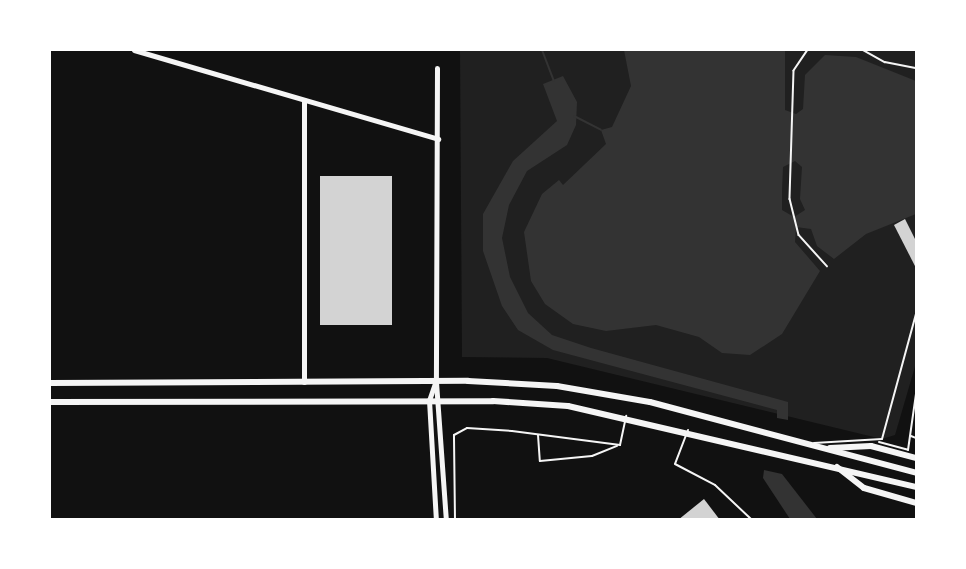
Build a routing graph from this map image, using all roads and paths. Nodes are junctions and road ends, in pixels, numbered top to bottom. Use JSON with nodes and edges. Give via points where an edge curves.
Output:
{"nodes":[{"id":1,"x":134,"y":50,"type":"edge"},
{"id":2,"x":808,"y":50,"type":"edge"},
{"id":3,"x":863,"y":50,"type":"edge"},
{"id":4,"x":437,"y":68,"type":"dead end"},
{"id":5,"x":916,"y":68,"type":"edge"},
{"id":6,"x":304,"y":100,"type":"junction"},
{"id":7,"x":438,"y":139,"type":"junction"},
{"id":8,"x":827,"y":266,"type":"dead end"},
{"id":9,"x":916,"y":314,"type":"edge"},
{"id":10,"x":304,"y":382,"type":"junction"},
{"id":11,"x":436,"y":382,"type":"junction"},
{"id":12,"x":50,"y":383,"type":"edge"},
{"id":13,"x":916,"y":394,"type":"edge"},
{"id":14,"x":429,"y":400,"type":"junction"},
{"id":15,"x":440,"y":400,"type":"junction"},
{"id":16,"x":50,"y":402,"type":"edge"},
{"id":17,"x":626,"y":416,"type":"junction"},
{"id":18,"x":687,"y":430,"type":"junction"},
{"id":19,"x":538,"y":434,"type":"junction"},
{"id":20,"x":910,"y":436,"type":"junction"},
{"id":21,"x":916,"y":438,"type":"edge"},
{"id":22,"x":879,"y":442,"type":"junction"},
{"id":23,"x":802,"y":443,"type":"junction"},
{"id":24,"x":620,"y":445,"type":"junction"},
{"id":25,"x":824,"y":449,"type":"junction"},
{"id":26,"x":916,"y":458,"type":"edge"},
{"id":27,"x":834,"y":464,"type":"junction"},
{"id":28,"x":916,"y":473,"type":"edge"},
{"id":29,"x":916,"y":487,"type":"edge"},
{"id":30,"x":916,"y":503,"type":"edge"},
{"id":31,"x":436,"y":519,"type":"edge"},
{"id":32,"x":446,"y":519,"type":"edge"},
{"id":33,"x":455,"y":519,"type":"edge"},
{"id":34,"x":752,"y":519,"type":"edge"}],
"edges":[{"from":1,"to":6,"type":"street"},
{"from":2,"to":8,"type":"path","via":[[794,72],[790,199],[799,235]]},
{"from":3,"to":5,"type":"path","via":[[885,62]]},
{"from":4,"to":7,"type":"street"},
{"from":6,"to":7,"type":"street"},
{"from":6,"to":10,"type":"street"},
{"from":7,"to":11,"type":"street"},
{"from":9,"to":22,"type":"lane"},
{"from":10,"to":11,"type":"main road"},
{"from":10,"to":12,"type":"main road"},
{"from":11,"to":14,"type":"street"},
{"from":11,"to":15,"type":"street"},
{"from":11,"to":23,"type":"main road","via":[[584,389]]},
{"from":13,"to":20,"type":"lane"},
{"from":14,"to":15,"type":"main road"},
{"from":14,"to":16,"type":"main road"},
{"from":14,"to":31,"type":"street"},
{"from":15,"to":17,"type":"main road","via":[[539,403]]},
{"from":15,"to":32,"type":"street"},
{"from":17,"to":18,"type":"main road"},
{"from":17,"to":24,"type":"lane"},
{"from":18,"to":27,"type":"main road"},
{"from":18,"to":34,"type":"lane","via":[[675,464],[714,485]]},
{"from":19,"to":24,"type":"lane"},
{"from":19,"to":24,"type":"lane","via":[[540,461],[592,456]]},
{"from":19,"to":33,"type":"lane","via":[[467,428],[454,435]]},
{"from":20,"to":21,"type":"lane"},
{"from":20,"to":22,"type":"lane","via":[[908,450]]},
{"from":22,"to":23,"type":"lane","via":[[861,438]]},
{"from":23,"to":25,"type":"main road"},
{"from":25,"to":26,"type":"main road","via":[[871,446]]},
{"from":25,"to":28,"type":"main road"},
{"from":27,"to":29,"type":"main road"},
{"from":27,"to":30,"type":"main road","via":[[864,488]]}]}
